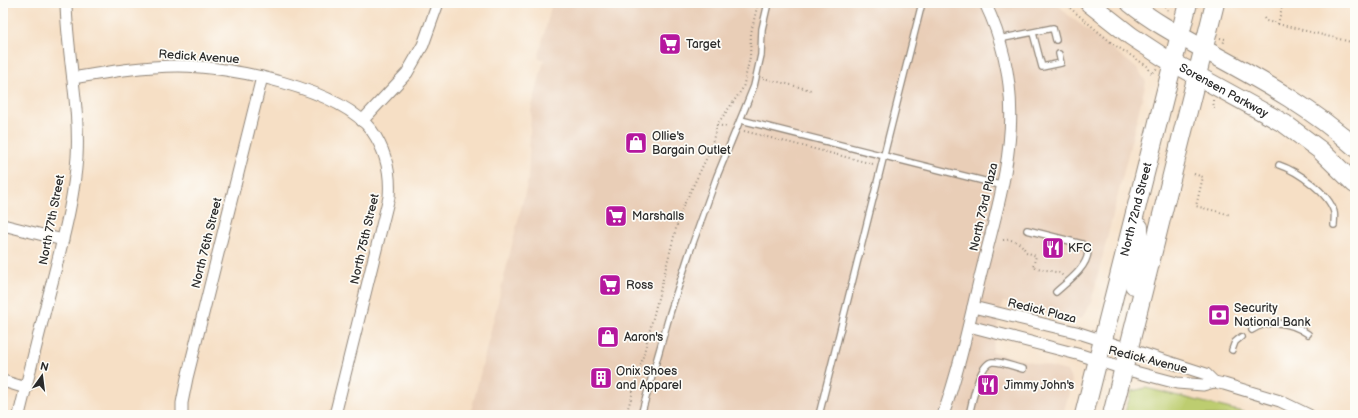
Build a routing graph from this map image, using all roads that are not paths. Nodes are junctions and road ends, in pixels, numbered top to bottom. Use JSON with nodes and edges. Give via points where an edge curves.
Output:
{"nodes":[{"id":1,"x":66,"y":3,"type":"edge"},
{"id":2,"x":438,"y":3,"type":"edge"},
{"id":3,"x":768,"y":3,"type":"edge"},
{"id":4,"x":922,"y":3,"type":"edge"},
{"id":5,"x":985,"y":3,"type":"edge"},
{"id":6,"x":1088,"y":3,"type":"edge"},
{"id":7,"x":1130,"y":3,"type":"edge"},
{"id":8,"x":1188,"y":3,"type":"edge"},
{"id":9,"x":1215,"y":3,"type":"edge"},
{"id":10,"x":1033,"y":33,"type":"junction"},
{"id":11,"x":1180,"y":36,"type":"junction"},
{"id":12,"x":999,"y":40,"type":"junction"},
{"id":13,"x":1056,"y":40,"type":"dead end"},
{"id":14,"x":1204,"y":49,"type":"junction"},
{"id":15,"x":1059,"y":54,"type":"dead end"},
{"id":16,"x":1173,"y":63,"type":"junction"},
{"id":17,"x":1197,"y":76,"type":"junction"},
{"id":18,"x":262,"y":77,"type":"junction"},
{"id":19,"x":73,"y":78,"type":"junction"},
{"id":20,"x":740,"y":120,"type":"junction"},
{"id":21,"x":362,"y":121,"type":"junction"},
{"id":22,"x":1355,"y":147,"type":"edge"},
{"id":23,"x":885,"y":157,"type":"junction"},
{"id":24,"x":1279,"y":165,"type":"dead end"},
{"id":25,"x":1355,"y":184,"type":"edge"},
{"id":26,"x":1004,"y":186,"type":"junction"},
{"id":27,"x":1334,"y":224,"type":"dead end"},
{"id":28,"x":3,"y":225,"type":"edge"},
{"id":29,"x":1027,"y":230,"type":"dead end"},
{"id":30,"x":63,"y":240,"type":"junction"},
{"id":31,"x":1056,"y":292,"type":"dead end"},
{"id":32,"x":973,"y":307,"type":"junction"},
{"id":33,"x":968,"y":326,"type":"junction"},
{"id":34,"x":1252,"y":330,"type":"dead end"},
{"id":35,"x":1308,"y":334,"type":"dead end"},
{"id":36,"x":1241,"y":336,"type":"dead end"},
{"id":37,"x":1117,"y":346,"type":"junction"},
{"id":38,"x":1232,"y":350,"type":"dead end"},
{"id":39,"x":1111,"y":365,"type":"junction"},
{"id":40,"x":1023,"y":369,"type":"dead end"},
{"id":41,"x":3,"y":381,"type":"edge"},
{"id":42,"x":1214,"y":382,"type":"junction"},
{"id":43,"x":26,"y":388,"type":"junction"},
{"id":44,"x":19,"y":415,"type":"edge"},
{"id":45,"x":182,"y":415,"type":"edge"},
{"id":46,"x":335,"y":415,"type":"edge"},
{"id":47,"x":642,"y":415,"type":"edge"},
{"id":48,"x":820,"y":415,"type":"edge"},
{"id":49,"x":943,"y":415,"type":"edge"},
{"id":50,"x":969,"y":415,"type":"edge"},
{"id":51,"x":1084,"y":415,"type":"edge"},
{"id":52,"x":1096,"y":415,"type":"edge"},
{"id":53,"x":1112,"y":415,"type":"edge"},
{"id":54,"x":1309,"y":415,"type":"edge"}],
"edges":[{"from":1,"to":19,"type":"street","name":"North 77th Street","via":[[66,27]]},
{"from":2,"to":21,"type":"street","via":[[423,45],[407,73]]},
{"from":3,"to":20,"type":"lane","via":[[762,29],[757,76]]},
{"from":4,"to":23,"type":"lane"},
{"from":5,"to":12,"type":"street","name":"North 73rd Plaza"},
{"from":6,"to":16,"type":"main road","name":"Sorensen Parkway","via":[[1131,36]]},
{"from":7,"to":11,"type":"main road","name":"Sorensen Parkway"},
{"from":8,"to":11,"type":"main road","name":"North 72nd Street"},
{"from":9,"to":14,"type":"main road","name":"North 72nd Street"},
{"from":10,"to":12,"type":"lane"},
{"from":10,"to":13,"type":"lane","via":[[1053,28]]},
{"from":10,"to":15,"type":"lane","via":[[1042,67],[1061,62]]},
{"from":11,"to":14,"type":"main road","name":"Sorensen Parkway"},
{"from":11,"to":16,"type":"main road","name":"North 72nd Street"},
{"from":12,"to":26,"type":"street","name":"North 73rd Plaza","via":[[1007,66],[1011,105],[1010,145]]},
{"from":14,"to":17,"type":"main road","name":"North 72nd Street"},
{"from":14,"to":22,"type":"main road","name":"Sorensen Parkway","via":[[1288,96],[1325,121]]},
{"from":16,"to":17,"type":"main road","name":"Sorensen Parkway"},
{"from":16,"to":37,"type":"main road","name":"North 72nd Street","via":[[1140,196]]},
{"from":17,"to":25,"type":"main road","name":"Sorensen Parkway","via":[[1285,124],[1320,150]]},
{"from":17,"to":37,"type":"main road","name":"North 72nd Street"},
{"from":18,"to":19,"type":"street","name":"Redick Avenue","via":[[222,69],[179,66],[144,67]]},
{"from":18,"to":21,"type":"street","name":"Redick Avenue","via":[[295,86],[335,103]]},
{"from":18,"to":45,"type":"street","name":"North 76th Street","via":[[187,378]]},
{"from":19,"to":30,"type":"street","name":"North 77th Street","via":[[77,115],[77,157]]},
{"from":20,"to":23,"type":"lane"},
{"from":20,"to":47,"type":"lane","via":[[678,285]]},
{"from":21,"to":46,"type":"street","name":"North 75th Street","via":[[372,132],[386,156],[390,190]]},
{"from":23,"to":26,"type":"lane"},
{"from":23,"to":48,"type":"lane"},
{"from":24,"to":27,"type":"lane","via":[[1298,173],[1328,200],[1334,212]]},
{"from":26,"to":32,"type":"street","name":"North 73rd Plaza"},
{"from":28,"to":30,"type":"street"},
{"from":29,"to":31,"type":"lane","via":[[1077,242],[1088,252],[1086,261]]},
{"from":30,"to":43,"type":"street","name":"North 77th Street"},
{"from":32,"to":33,"type":"street","name":"North 73rd Plaza"},
{"from":32,"to":37,"type":"street","name":"Redick Plaza","via":[[1076,332]]},
{"from":33,"to":39,"type":"street"},
{"from":33,"to":49,"type":"street","name":"North 73rd Plaza"},
{"from":34,"to":35,"type":"lane","via":[[1265,324],[1276,323],[1295,326]]},
{"from":36,"to":38,"type":"lane"},
{"from":37,"to":39,"type":"main road","name":"North 72nd Street"},
{"from":37,"to":39,"type":"main road","via":[[1120,361]]},
{"from":37,"to":42,"type":"street","name":"Redick Avenue","via":[[1206,374]]},
{"from":39,"to":42,"type":"street","name":"Redick Avenue","via":[[1177,383],[1203,385]]},
{"from":39,"to":51,"type":"main road","name":"North 72nd Street"},
{"from":39,"to":52,"type":"main road"},
{"from":39,"to":53,"type":"main road","name":"North 72nd Street"},
{"from":40,"to":50,"type":"lane","via":[[994,362],[986,364],[981,371]]},
{"from":41,"to":43,"type":"street"},
{"from":42,"to":54,"type":"street","name":"Redick Avenue","via":[[1265,395]]},
{"from":43,"to":44,"type":"street","name":"North 77th Street"}]}
